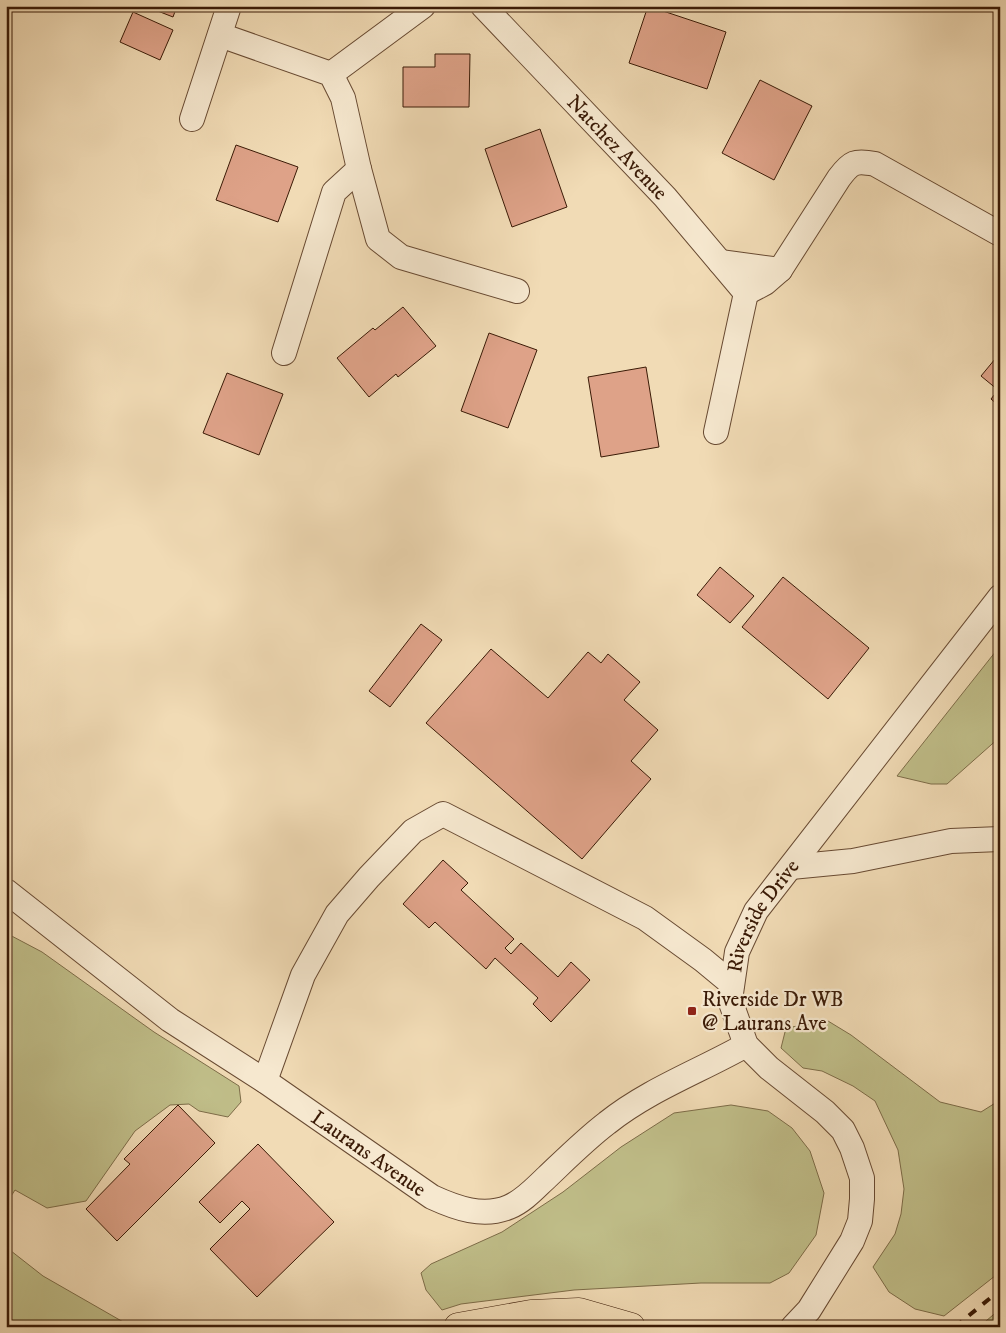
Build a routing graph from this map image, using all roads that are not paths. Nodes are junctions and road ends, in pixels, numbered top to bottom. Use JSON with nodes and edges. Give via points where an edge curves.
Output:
{"nodes":[{"id":1,"x":229,"y":6,"type":"edge"},
{"id":2,"x":423,"y":6,"type":"edge"},
{"id":3,"x":483,"y":6,"type":"edge"},
{"id":4,"x":220,"y":36,"type":"junction"},
{"id":5,"x":331,"y":74,"type":"junction"},
{"id":6,"x":192,"y":119,"type":"dead end"},
{"id":7,"x":359,"y":169,"type":"junction"},
{"id":8,"x":1000,"y":234,"type":"edge"},
{"id":9,"x":720,"y":262,"type":"junction"},
{"id":10,"x":780,"y":270,"type":"junction"},
{"id":11,"x":518,"y":291,"type":"dead end"},
{"id":12,"x":746,"y":292,"type":"junction"},
{"id":13,"x":284,"y":353,"type":"dead end"},
{"id":14,"x":716,"y":432,"type":"dead end"},
{"id":15,"x":1000,"y":597,"type":"edge"},
{"id":16,"x":1000,"y":839,"type":"edge"},
{"id":17,"x":791,"y":867,"type":"junction"},
{"id":18,"x":6,"y":891,"type":"edge"},
{"id":19,"x":732,"y":984,"type":"junction"},
{"id":20,"x":746,"y":1045,"type":"junction"},
{"id":21,"x":265,"y":1081,"type":"junction"},
{"id":22,"x":458,"y":1327,"type":"edge"},
{"id":23,"x":630,"y":1327,"type":"edge"},
{"id":24,"x":793,"y":1327,"type":"edge"}],
"edges":[{"from":1,"to":4,"type":"street"},
{"from":2,"to":5,"type":"street"},
{"from":3,"to":9,"type":"street","name":"Natchez Avenue","via":[[665,197]]},
{"from":4,"to":5,"type":"street"},
{"from":4,"to":6,"type":"street"},
{"from":5,"to":7,"type":"street","via":[[343,98]]},
{"from":7,"to":11,"type":"street","via":[[378,239],[401,257]]},
{"from":7,"to":13,"type":"street","via":[[334,192]]},
{"from":8,"to":10,"type":"street","via":[[876,164],[854,162],[839,178]]},
{"from":9,"to":10,"type":"street"},
{"from":9,"to":12,"type":"street","name":"Natchez Avenue"},
{"from":10,"to":12,"type":"street","via":[[765,283]]},
{"from":12,"to":14,"type":"street"},
{"from":15,"to":17,"type":"street","name":"Riverside Drive"},
{"from":16,"to":17,"type":"street","via":[[951,841],[853,861]]},
{"from":17,"to":19,"type":"street","name":"Riverside Drive","via":[[756,911],[737,952]]},
{"from":18,"to":21,"type":"street","name":"Laurans Avenue","via":[[170,1020]]},
{"from":19,"to":20,"type":"street","name":"Riverside Drive","via":[[730,1000]]},
{"from":19,"to":21,"type":"street","via":[[645,918],[443,814],[412,831],[337,914],[304,976]]},
{"from":20,"to":21,"type":"street","name":"Laurans Avenue","via":[[650,1095],[607,1122],[527,1195],[509,1207],[474,1212],[432,1197]]},
{"from":20,"to":24,"type":"street","name":"Riverside Drive","via":[[843,1130],[862,1178],[860,1221],[852,1241],[809,1310]]},
{"from":22,"to":23,"type":"highway","via":[[531,1314],[579,1312]]}]}
